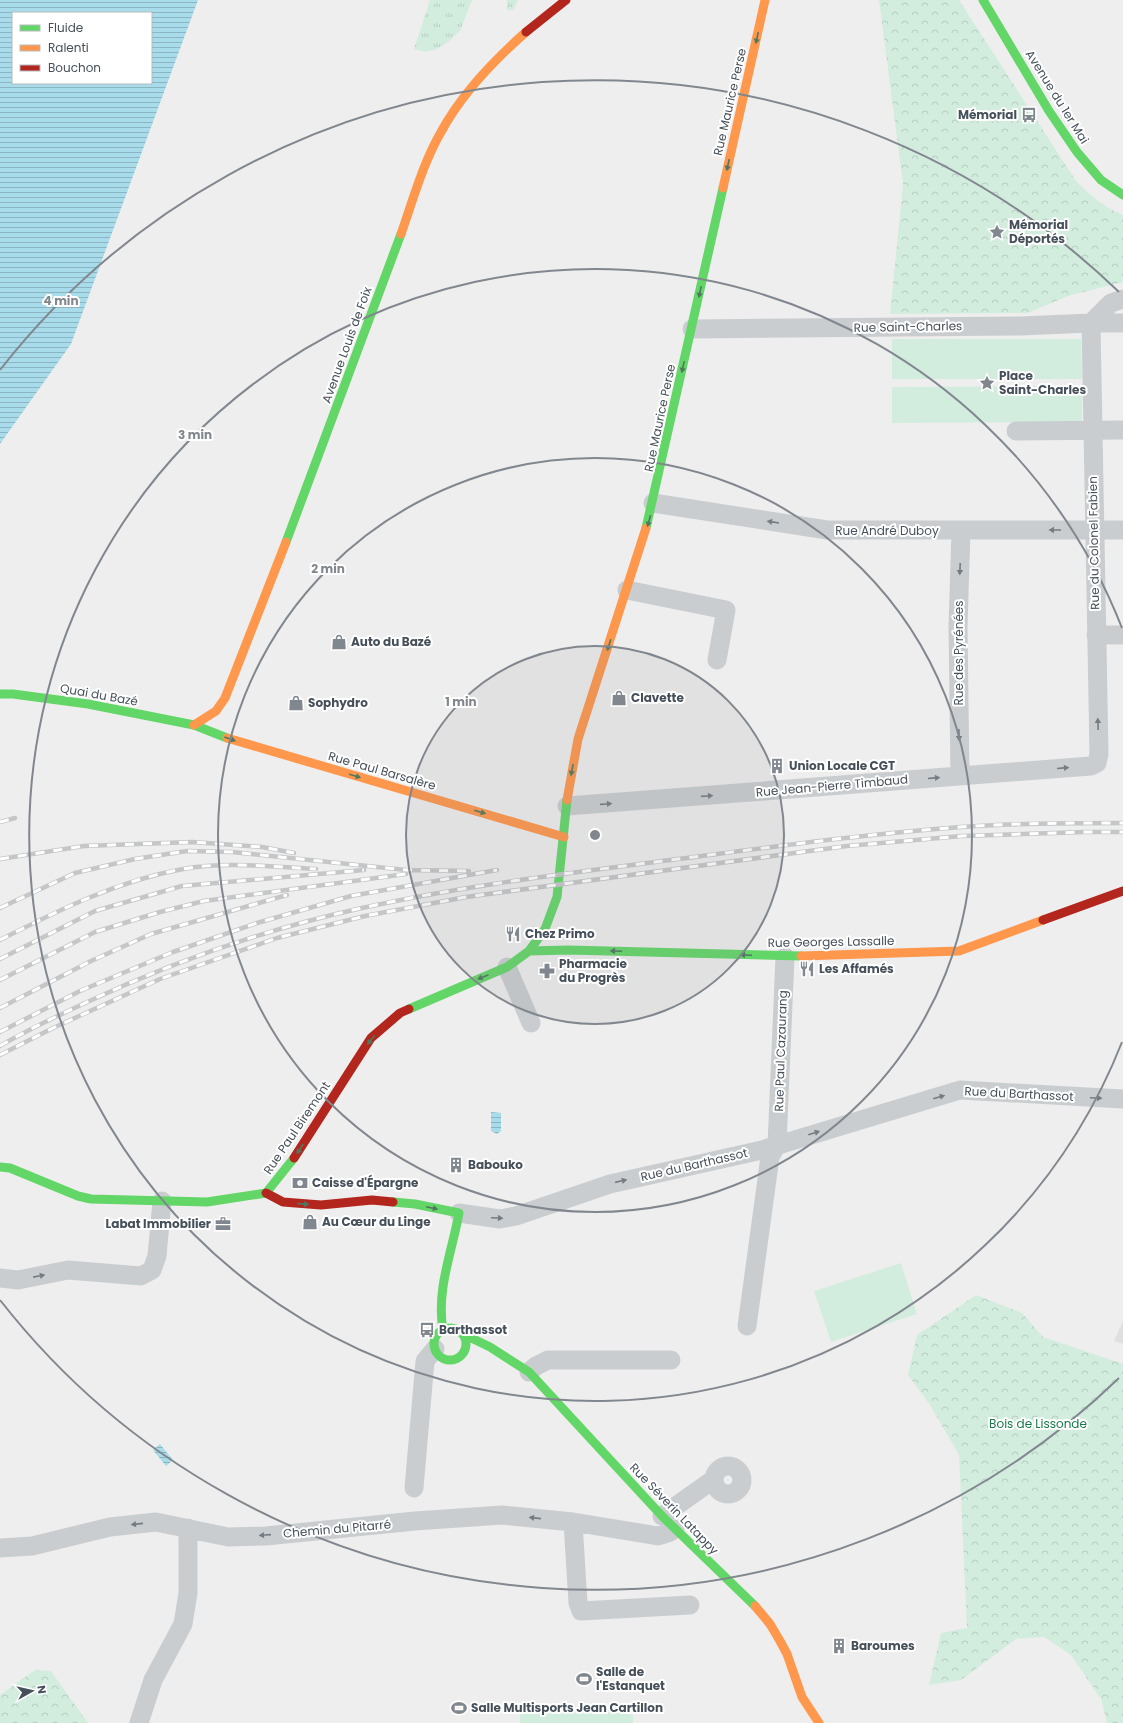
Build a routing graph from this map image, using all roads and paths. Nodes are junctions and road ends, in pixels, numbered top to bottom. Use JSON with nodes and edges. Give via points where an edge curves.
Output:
{"nodes":[{"id":1,"x":566,"y":0,"type":"edge"},
{"id":2,"x":765,"y":0,"type":"edge"},
{"id":3,"x":983,"y":0,"type":"edge"},
{"id":4,"x":1123,"y":195,"type":"edge"},
{"id":5,"x":1123,"y":299,"type":"edge"},
{"id":6,"x":1091,"y":323,"type":"junction"},
{"id":7,"x":1123,"y":323,"type":"edge"},
{"id":8,"x":692,"y":329,"type":"junction"},
{"id":9,"x":1093,"y":430,"type":"junction"},
{"id":10,"x":1123,"y":430,"type":"edge"},
{"id":11,"x":1016,"y":431,"type":"dead end"},
{"id":12,"x":653,"y":503,"type":"junction"},
{"id":13,"x":961,"y":530,"type":"junction"},
{"id":14,"x":1094,"y":530,"type":"junction"},
{"id":15,"x":1123,"y":530,"type":"edge"},
{"id":16,"x":627,"y":590,"type":"junction"},
{"id":17,"x":1096,"y":635,"type":"junction"},
{"id":18,"x":1123,"y":635,"type":"edge"},
{"id":19,"x":717,"y":660,"type":"dead end"},
{"id":20,"x":0,"y":694,"type":"edge"},
{"id":21,"x":194,"y":725,"type":"junction"},
{"id":22,"x":1097,"y":763,"type":"joint"},
{"id":23,"x":960,"y":776,"type":"junction"},
{"id":24,"x":567,"y":806,"type":"junction"},
{"id":25,"x":564,"y":837,"type":"junction"},
{"id":26,"x":1123,"y":892,"type":"edge"},
{"id":27,"x":528,"y":951,"type":"junction"},
{"id":28,"x":785,"y":956,"type":"junction"},
{"id":29,"x":507,"y":967,"type":"junction"},
{"id":30,"x":531,"y":1023,"type":"dead end"},
{"id":31,"x":1123,"y":1100,"type":"edge"},
{"id":32,"x":777,"y":1145,"type":"junction"},
{"id":33,"x":0,"y":1167,"type":"edge"},
{"id":34,"x":266,"y":1194,"type":"junction"},
{"id":35,"x":162,"y":1201,"type":"junction"},
{"id":36,"x":459,"y":1213,"type":"junction"},
{"id":37,"x":0,"y":1278,"type":"edge"},
{"id":38,"x":747,"y":1326,"type":"dead end"},
{"id":39,"x":443,"y":1330,"type":"junction"},
{"id":40,"x":461,"y":1334,"type":"junction"},
{"id":41,"x":435,"y":1349,"type":"junction"},
{"id":42,"x":504,"y":1357,"type":"junction"},
{"id":43,"x":473,"y":1358,"type":"dead end"},
{"id":44,"x":487,"y":1358,"type":"dead end"},
{"id":45,"x":456,"y":1359,"type":"junction"},
{"id":46,"x":671,"y":1360,"type":"dead end"},
{"id":47,"x":529,"y":1372,"type":"junction"},
{"id":48,"x":714,"y":1479,"type":"dead end"},
{"id":49,"x":414,"y":1488,"type":"dead end"},
{"id":50,"x":573,"y":1522,"type":"junction"},
{"id":51,"x":669,"y":1523,"type":"junction"},
{"id":52,"x":188,"y":1528,"type":"junction"},
{"id":53,"x":0,"y":1548,"type":"edge"},
{"id":54,"x":690,"y":1605,"type":"dead end"},
{"id":55,"x":802,"y":1697,"type":"junction"},
{"id":56,"x":802,"y":1713,"type":"dead end"},
{"id":57,"x":139,"y":1723,"type":"edge"},
{"id":58,"x":819,"y":1723,"type":"edge"}],
"edges":[{"from":1,"to":21,"type":"street","name":"Avenue Louis de Foix","via":[[506,49],[481,76],[441,132],[425,167],[346,386],[225,698],[214,714]]},
{"from":2,"to":8,"type":"street","name":"Rue Maurice Perse","one_way":true},
{"from":3,"to":4,"type":"street","name":"Avenue du 1er Mai","via":[[1077,152],[1101,180]]},
{"from":5,"to":6,"type":"street","via":[[1111,303]]},
{"from":6,"to":7,"type":"street","name":"Rue Saint-Charles"},
{"from":6,"to":8,"type":"street","name":"Rue Saint-Charles"},
{"from":6,"to":9,"type":"street","name":"Rue du Colonel Fabien"},
{"from":8,"to":12,"type":"street","name":"Rue Maurice Perse","one_way":true},
{"from":9,"to":10,"type":"street"},
{"from":9,"to":11,"type":"street"},
{"from":9,"to":14,"type":"street","name":"Rue du Colonel Fabien"},
{"from":13,"to":12,"type":"street","name":"Rue André Duboy","one_way":true,"via":[[827,530]]},
{"from":12,"to":16,"type":"street","name":"Rue Maurice Perse","one_way":true},
{"from":14,"to":13,"type":"street","name":"Rue André Duboy","one_way":true},
{"from":13,"to":23,"type":"street","name":"Rue des Pyrénées","one_way":true,"via":[[958,626]]},
{"from":14,"to":15,"type":"street","name":"Rue André Duboy"},
{"from":14,"to":17,"type":"street","name":"Rue du Colonel Fabien"},
{"from":16,"to":19,"type":"street","via":[[726,610]]},
{"from":16,"to":24,"type":"street","name":"Rue Maurice Perse","one_way":true,"via":[[578,739]]},
{"from":17,"to":18,"type":"street"},
{"from":22,"to":17,"type":"street","name":"Rue du Colonel Fabien","one_way":true,"via":[[1099,754]]},
{"from":20,"to":21,"type":"street","name":"Quai du Bazé","via":[[88,704]]},
{"from":21,"to":25,"type":"street","name":"Rue Paul Barsalère","one_way":true,"via":[[230,739]]},
{"from":23,"to":22,"type":"street","name":"Rue Jean-Pierre Timbaud","one_way":true,"via":[[1091,766]]},
{"from":24,"to":23,"type":"street","name":"Rue Jean-Pierre Timbaud","one_way":true},
{"from":24,"to":25,"type":"street","name":"Rue Maurice Perse"},
{"from":25,"to":27,"type":"street","name":"Rue Maurice Perse","via":[[555,903],[545,929]]},
{"from":26,"to":28,"type":"street","name":"Rue Georges Lassalle","via":[[959,951]]},
{"from":28,"to":27,"type":"street","name":"Rue Georges Lassalle","one_way":true},
{"from":27,"to":29,"type":"street","name":"Rue Paul Biremont"},
{"from":28,"to":32,"type":"street","name":"Rue Paul Cazaurang"},
{"from":29,"to":30,"type":"street"},
{"from":29,"to":34,"type":"street","name":"Rue Paul Biremont","one_way":true,"via":[[400,1013],[371,1038],[288,1167]]},
{"from":32,"to":31,"type":"street","name":"Rue du Barthassot","one_way":true,"via":[[960,1090]]},
{"from":36,"to":32,"type":"street","name":"Rue du Barthassot","one_way":true,"via":[[508,1218],[610,1184]]},
{"from":32,"to":38,"type":"street","via":[[770,1157]]},
{"from":33,"to":35,"type":"street","name":"Rue Paul Biremont","via":[[10,1168],[91,1199]]},
{"from":34,"to":35,"type":"street","name":"Rue Paul Biremont","via":[[207,1202]]},
{"from":34,"to":36,"type":"street","name":"Rue du Barthassot","one_way":true,"via":[[283,1202],[321,1205],[372,1200],[415,1204]]},
{"from":37,"to":35,"type":"street","one_way":true,"via":[[18,1280],[68,1270],[141,1276],[152,1270],[157,1256]]},
{"from":36,"to":39,"type":"street","via":[[441,1298],[440,1320]]},
{"from":39,"to":40,"type":"street","via":[[453,1329]]},
{"from":39,"to":41,"type":"street","via":[[435,1338]]},
{"from":40,"to":42,"type":"street","name":"Rue Séverin Latappy","via":[[490,1347]]},
{"from":40,"to":45,"type":"street","via":[[465,1340],[465,1348]]},
{"from":41,"to":45,"type":"street","via":[[446,1360]]},
{"from":41,"to":49,"type":"street","via":[[425,1361]]},
{"from":42,"to":44,"type":"street"},
{"from":42,"to":47,"type":"street","name":"Rue Séverin Latappy"},
{"from":43,"to":45,"type":"street"},
{"from":46,"to":47,"type":"street","via":[[548,1360]]},
{"from":47,"to":51,"type":"street","name":"Rue Séverin Latappy"},
{"from":48,"to":51,"type":"street","name":"Chemin du Pitarré"},
{"from":50,"to":51,"type":"street","name":"Chemin du Pitarré","via":[[653,1536],[668,1533]]},
{"from":50,"to":52,"type":"street","name":"Chemin du Pitarré","one_way":true,"via":[[502,1515],[266,1536],[228,1537]]},
{"from":50,"to":54,"type":"street","via":[[578,1603],[581,1610]]},
{"from":51,"to":55,"type":"street","name":"Rue Séverin Latappy","via":[[770,1624],[787,1654]]},
{"from":52,"to":53,"type":"street","name":"Chemin du Pitarré","one_way":true,"via":[[156,1522],[110,1527],[32,1546]]},
{"from":52,"to":57,"type":"street","via":[[188,1593],[183,1624],[153,1680]]},
{"from":55,"to":56,"type":"street","name":"Rue Séverin Latappy"},
{"from":55,"to":58,"type":"street","name":"Rue Séverin Latappy"}]}
